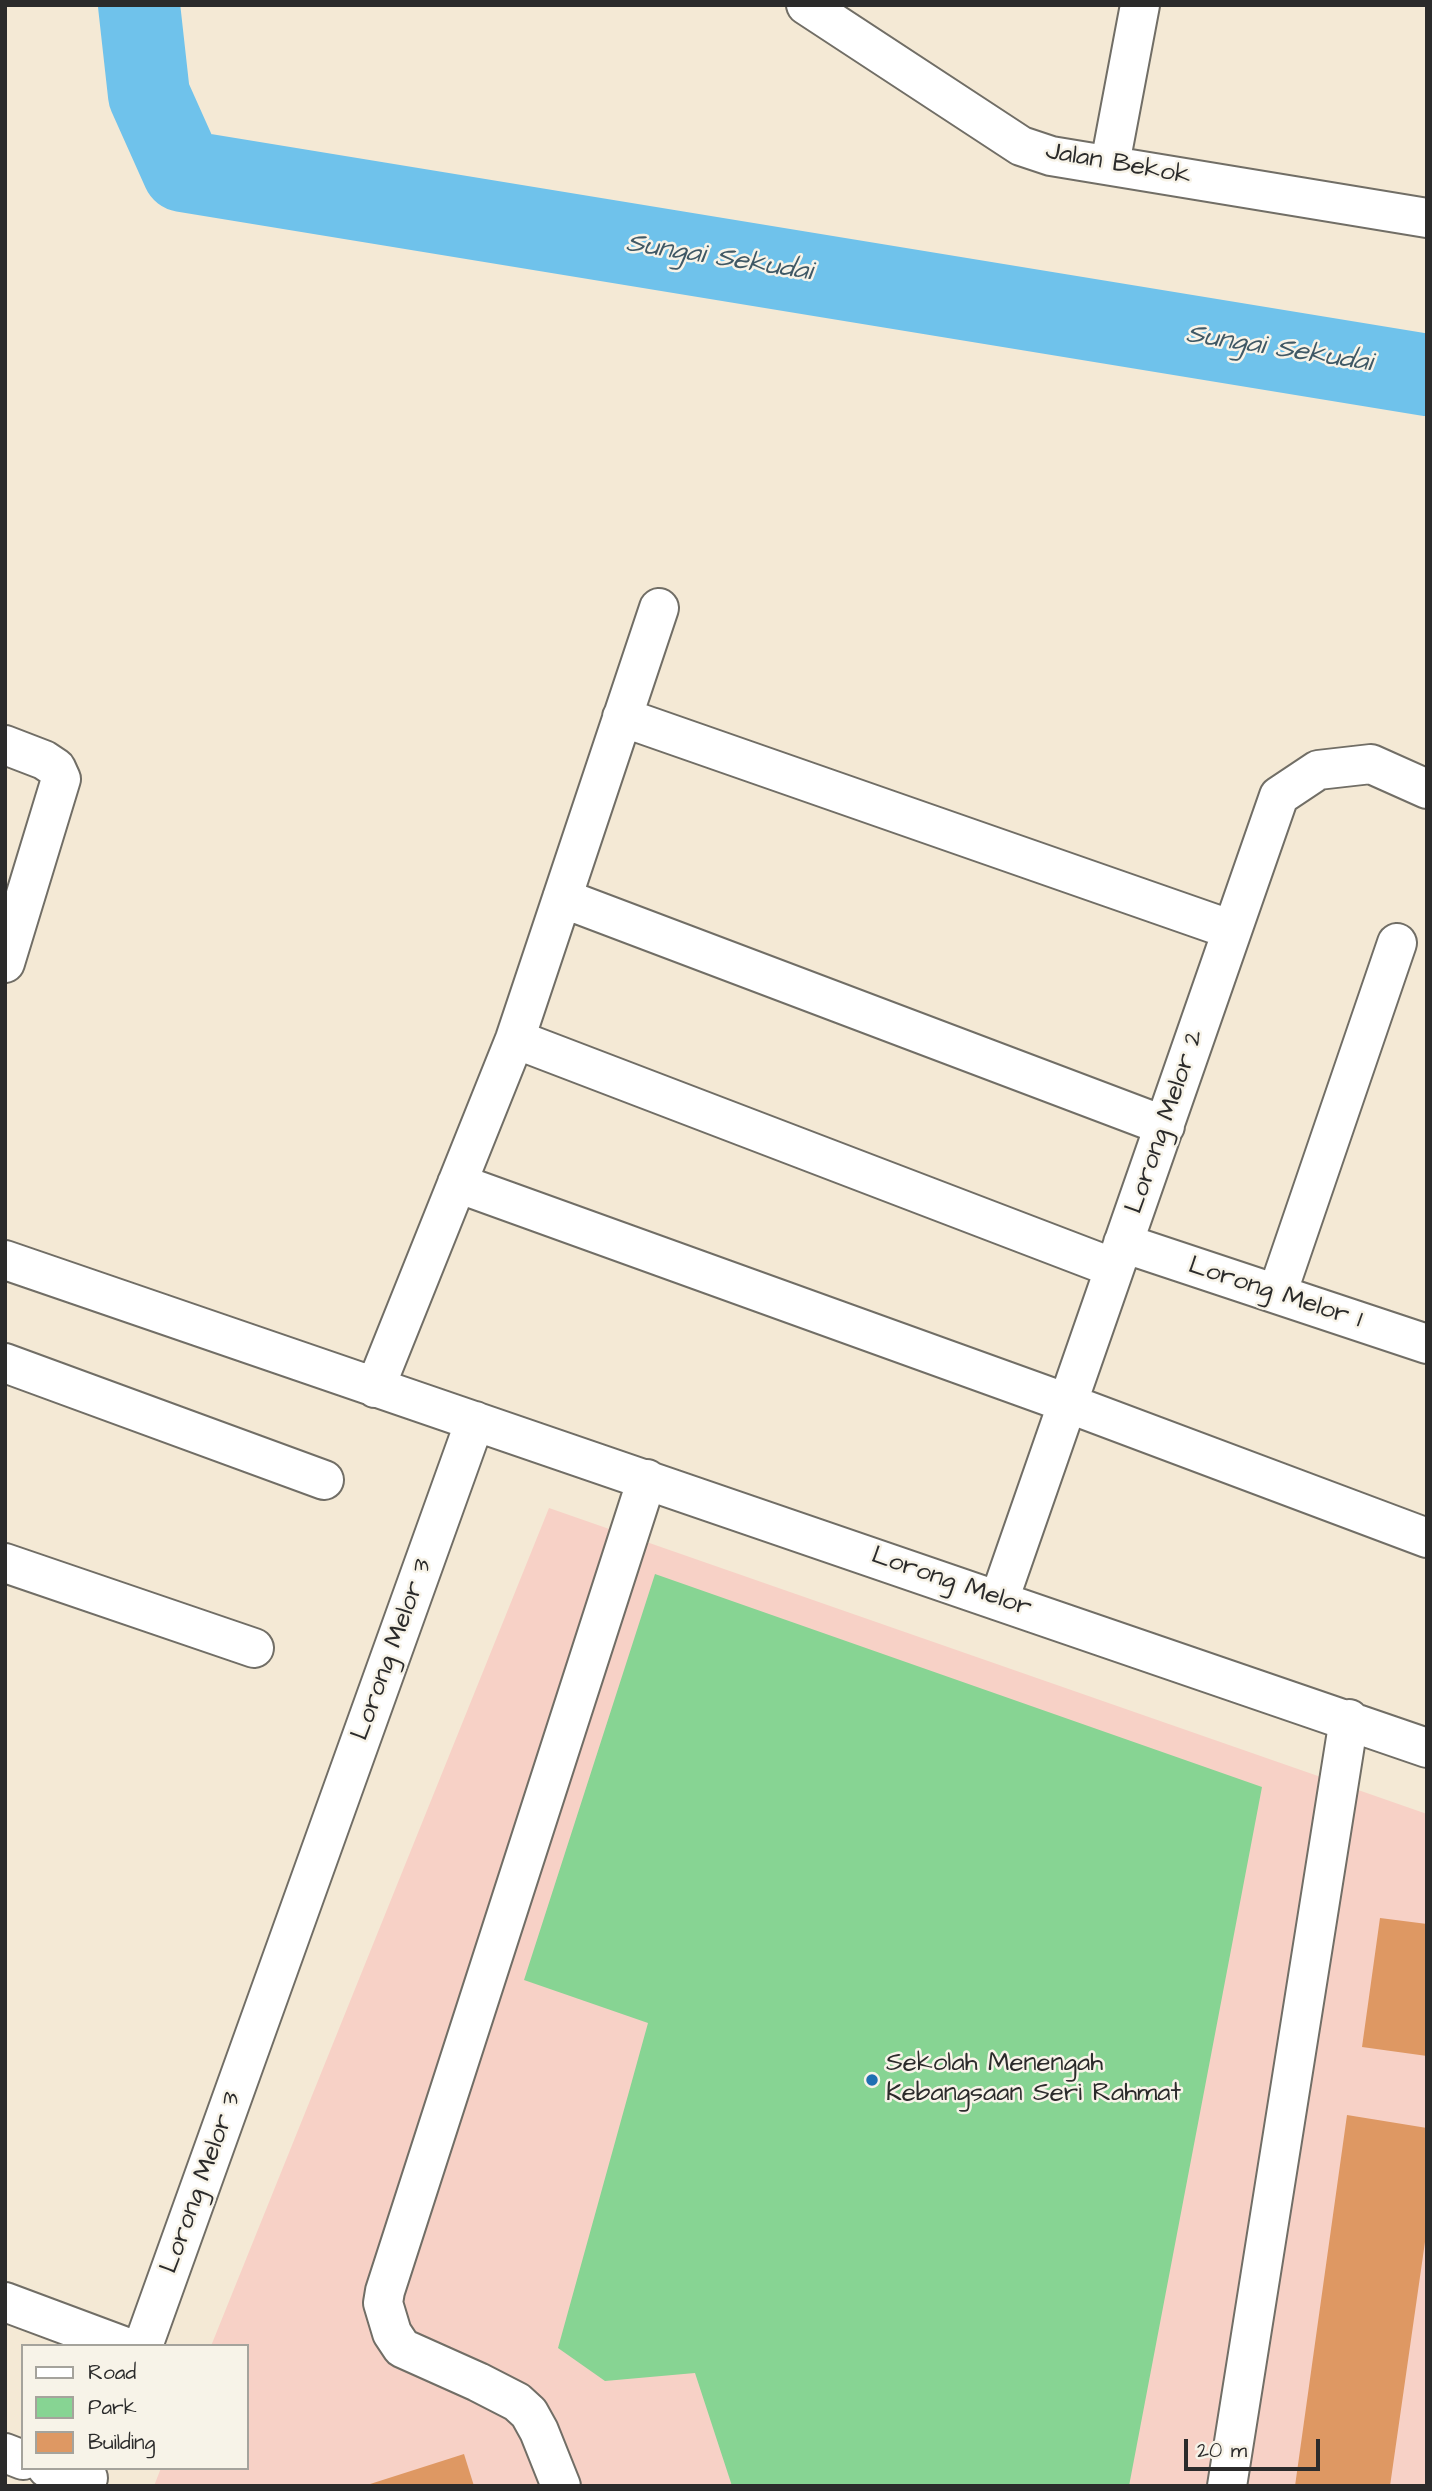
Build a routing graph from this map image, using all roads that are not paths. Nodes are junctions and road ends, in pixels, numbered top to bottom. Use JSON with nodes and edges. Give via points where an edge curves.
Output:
{"nodes":[{"id":1,"x":806,"y":5,"type":"edge"},
{"id":2,"x":1140,"y":5,"type":"edge"},
{"id":3,"x":1110,"y":164,"type":"junction"},
{"id":4,"x":1427,"y":218,"type":"edge"},
{"id":5,"x":659,"y":608,"type":"dead end"},
{"id":6,"x":622,"y":717,"type":"junction"},
{"id":7,"x":5,"y":745,"type":"edge"},
{"id":8,"x":1427,"y":789,"type":"edge"},
{"id":9,"x":562,"y":898,"type":"junction"},
{"id":10,"x":1232,"y":930,"type":"junction"},
{"id":11,"x":1397,"y":943,"type":"dead end"},
{"id":12,"x":5,"y":963,"type":"edge"},
{"id":13,"x":515,"y":1039,"type":"junction"},
{"id":14,"x":1164,"y":1126,"type":"junction"},
{"id":15,"x":457,"y":1183,"type":"junction"},
{"id":16,"x":1119,"y":1256,"type":"junction"},
{"id":17,"x":5,"y":1260,"type":"edge"},
{"id":18,"x":1277,"y":1294,"type":"junction"},
{"id":19,"x":1427,"y":1344,"type":"edge"},
{"id":20,"x":5,"y":1363,"type":"edge"},
{"id":21,"x":376,"y":1388,"type":"junction"},
{"id":22,"x":1068,"y":1402,"type":"junction"},
{"id":23,"x":475,"y":1421,"type":"junction"},
{"id":24,"x":647,"y":1479,"type":"junction"},
{"id":25,"x":324,"y":1480,"type":"dead end"},
{"id":26,"x":1427,"y":1538,"type":"edge"},
{"id":27,"x":5,"y":1563,"type":"edge"},
{"id":28,"x":999,"y":1600,"type":"junction"},
{"id":29,"x":254,"y":1648,"type":"dead end"},
{"id":30,"x":1349,"y":1719,"type":"junction"},
{"id":31,"x":1427,"y":1748,"type":"edge"},
{"id":32,"x":5,"y":2302,"type":"edge"},
{"id":33,"x":118,"y":2344,"type":"edge"},
{"id":34,"x":144,"y":2344,"type":"edge"},
{"id":35,"x":52,"y":2470,"type":"edge"},
{"id":36,"x":91,"y":2477,"type":"edge"},
{"id":37,"x":561,"y":2486,"type":"edge"},
{"id":38,"x":1227,"y":2486,"type":"edge"}],
"edges":[{"from":1,"to":3,"type":"street","name":"Jalan Bekok","via":[[1021,146],[1051,156]]},
{"from":2,"to":3,"type":"street"},
{"from":3,"to":4,"type":"street","name":"Jalan Bekok"},
{"from":5,"to":6,"type":"street"},
{"from":6,"to":9,"type":"street"},
{"from":6,"to":10,"type":"street"},
{"from":7,"to":12,"type":"street","via":[[44,760],[61,779]]},
{"from":8,"to":10,"type":"street","name":"Lorong Melor 2","via":[[1371,764],[1318,770],[1279,796]]},
{"from":9,"to":13,"type":"street"},
{"from":9,"to":14,"type":"street"},
{"from":10,"to":14,"type":"street","name":"Lorong Melor 2"},
{"from":11,"to":18,"type":"street"},
{"from":13,"to":15,"type":"street"},
{"from":13,"to":16,"type":"street","name":"Lorong Melor 1"},
{"from":14,"to":16,"type":"street","name":"Lorong Melor 2"},
{"from":15,"to":21,"type":"street"},
{"from":15,"to":22,"type":"street"},
{"from":16,"to":18,"type":"street","name":"Lorong Melor 1"},
{"from":16,"to":22,"type":"street","name":"Lorong Melor 2"},
{"from":17,"to":21,"type":"street"},
{"from":18,"to":19,"type":"street","name":"Lorong Melor 1"},
{"from":20,"to":25,"type":"street"},
{"from":21,"to":23,"type":"street"},
{"from":22,"to":26,"type":"street"},
{"from":22,"to":28,"type":"street","name":"Lorong Melor 2"},
{"from":23,"to":24,"type":"street","name":"Lorong Melor"},
{"from":23,"to":34,"type":"street","name":"Lorong Melor 3"},
{"from":24,"to":28,"type":"street","name":"Lorong Melor"},
{"from":24,"to":37,"type":"street","via":[[383,2303],[402,2348],[478,2382],[529,2413]]},
{"from":27,"to":29,"type":"street"},
{"from":28,"to":30,"type":"street","name":"Lorong Melor"},
{"from":30,"to":31,"type":"street","name":"Lorong Melor"},
{"from":30,"to":38,"type":"street"},
{"from":32,"to":33,"type":"street"},
{"from":35,"to":36,"type":"street","via":[[74,2478]]}]}
